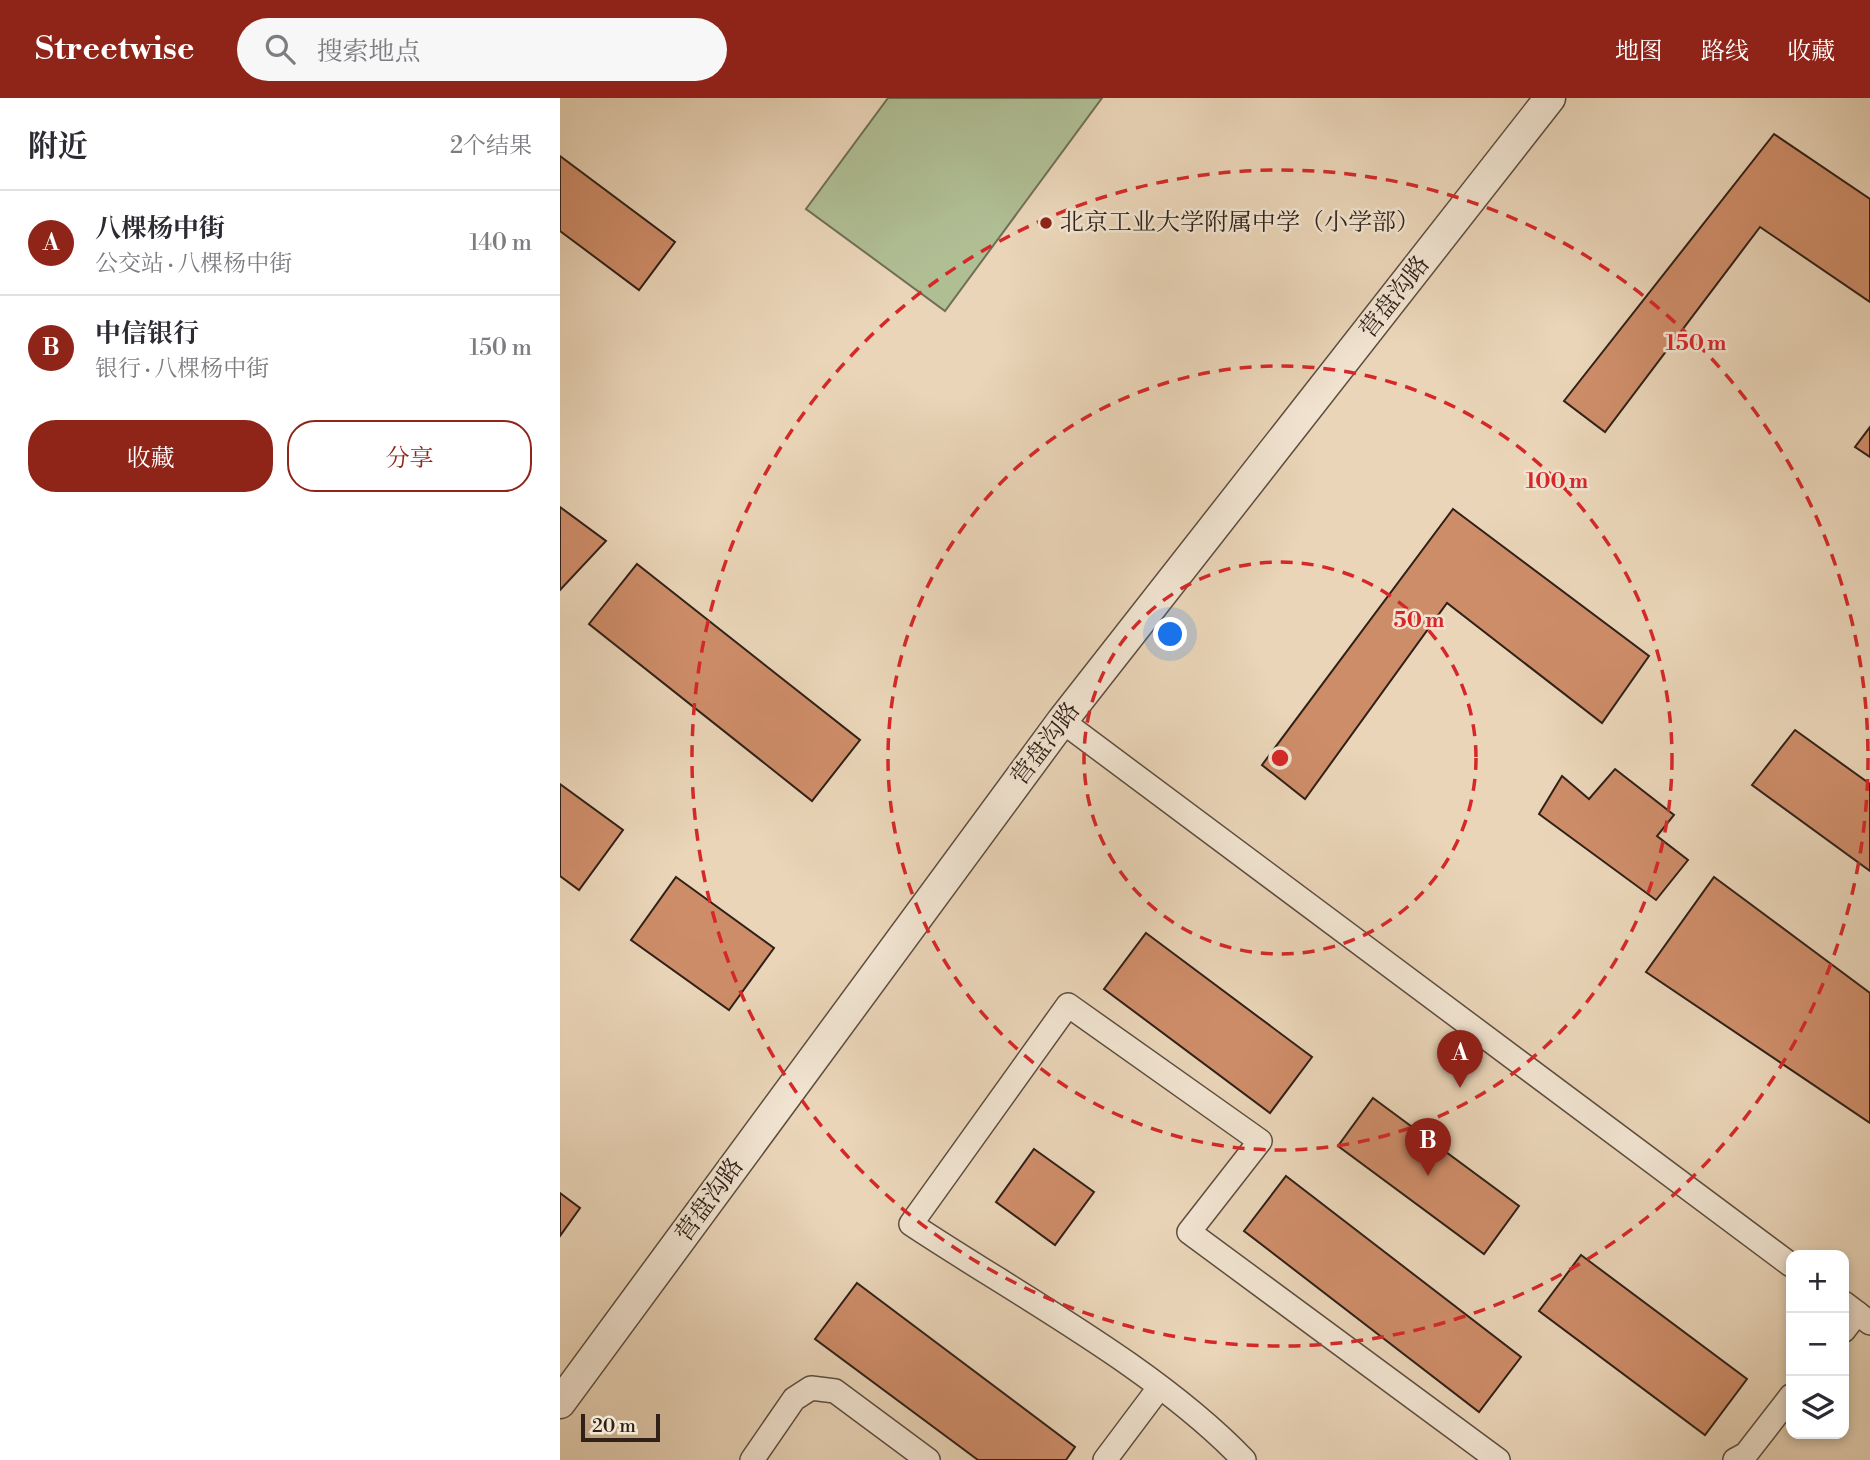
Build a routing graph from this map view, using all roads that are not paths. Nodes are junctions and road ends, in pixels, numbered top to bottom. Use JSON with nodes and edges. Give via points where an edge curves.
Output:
{"nodes":[{"id":1,"x":1550,"y":98,"type":"edge"},
{"id":2,"x":1062,"y":721,"type":"junction"},
{"id":3,"x":1786,"y":1261,"type":"edge"},
{"id":4,"x":1159,"y":1388,"type":"junction"},
{"id":5,"x":1786,"y":1402,"type":"edge"},
{"id":6,"x":560,"y":1404,"type":"edge"},
{"id":7,"x":752,"y":1460,"type":"edge"},
{"id":8,"x":928,"y":1460,"type":"edge"},
{"id":9,"x":1105,"y":1460,"type":"edge"},
{"id":10,"x":1244,"y":1460,"type":"edge"},
{"id":11,"x":1498,"y":1460,"type":"edge"},
{"id":12,"x":1735,"y":1460,"type":"edge"}],
"edges":[{"from":1,"to":2,"type":"street","name":"营盘沟路"},
{"from":2,"to":3,"type":"street"},
{"from":2,"to":6,"type":"street","name":"营盘沟路"},
{"from":4,"to":9,"type":"street"},
{"from":4,"to":10,"type":"street","via":[[1212,1426]]},
{"from":4,"to":11,"type":"street","via":[[911,1224],[1068,1005],[1261,1141],[1189,1232]]},
{"from":5,"to":12,"type":"street","via":[[1746,1454]]},
{"from":7,"to":8,"type":"street","via":[[794,1399],[811,1388],[835,1391]]}]}
